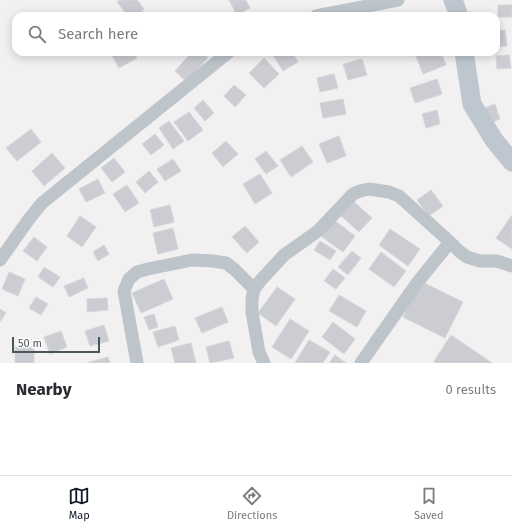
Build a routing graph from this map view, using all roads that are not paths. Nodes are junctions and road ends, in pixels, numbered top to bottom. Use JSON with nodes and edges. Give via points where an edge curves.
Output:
{"nodes":[{"id":1,"x":398,"y":0,"type":"edge"},
{"id":2,"x":453,"y":0,"type":"edge"},
{"id":3,"x":336,"y":12,"type":"edge"},
{"id":4,"x":458,"y":12,"type":"edge"},
{"id":5,"x":224,"y":56,"type":"edge"},
{"id":6,"x":465,"y":56,"type":"edge"},
{"id":7,"x":512,"y":162,"type":"edge"},
{"id":8,"x":450,"y":242,"type":"junction"},
{"id":9,"x":0,"y":260,"type":"edge"},
{"id":10,"x":512,"y":266,"type":"edge"},
{"id":11,"x":254,"y":289,"type":"junction"},
{"id":12,"x":137,"y":363,"type":"edge"},
{"id":13,"x":264,"y":363,"type":"edge"},
{"id":14,"x":361,"y":363,"type":"edge"}],
"edges":[{"from":1,"to":3,"type":"street"},
{"from":2,"to":4,"type":"main road"},
{"from":5,"to":9,"type":"street","via":[[42,203]]},
{"from":6,"to":7,"type":"main road","via":[[472,104],[494,140]]},
{"from":8,"to":10,"type":"street","via":[[467,257]]},
{"from":8,"to":11,"type":"street","via":[[399,196],[369,189],[360,191],[353,194],[318,231],[284,255]]},
{"from":8,"to":14,"type":"street","via":[[416,283]]},
{"from":11,"to":12,"type":"street","via":[[226,263],[214,261],[192,260],[137,272],[129,279],[124,291]]},
{"from":11,"to":13,"type":"street","via":[[252,312],[259,352]]}]}
